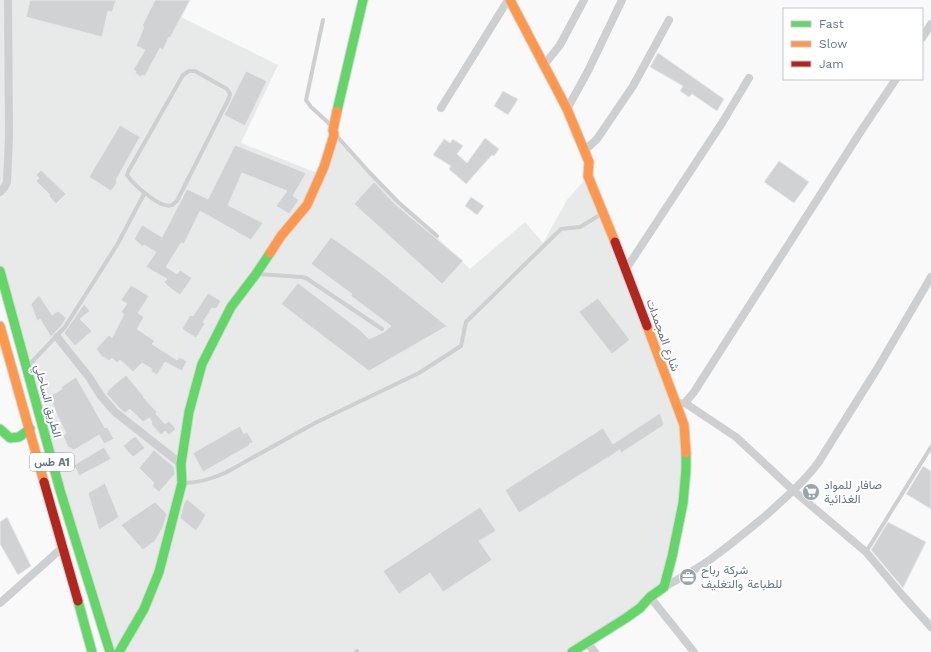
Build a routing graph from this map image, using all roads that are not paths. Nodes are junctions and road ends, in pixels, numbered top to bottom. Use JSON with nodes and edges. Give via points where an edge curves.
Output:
{"nodes":[{"id":1,"x":8,"y":0,"type":"edge"},
{"id":2,"x":363,"y":0,"type":"edge"},
{"id":3,"x":509,"y":0,"type":"edge"},
{"id":4,"x":584,"y":0,"type":"edge"},
{"id":5,"x":622,"y":0,"type":"edge"},
{"id":6,"x":323,"y":20,"type":"dead end"},
{"id":7,"x":669,"y":20,"type":"dead end"},
{"id":8,"x":931,"y":24,"type":"edge"},
{"id":9,"x":923,"y":36,"type":"edge"},
{"id":10,"x":544,"y":65,"type":"junction"},
{"id":11,"x":749,"y":78,"type":"dead end"},
{"id":12,"x":895,"y":80,"type":"edge"},
{"id":13,"x":441,"y":108,"type":"dead end"},
{"id":14,"x":567,"y":109,"type":"junction"},
{"id":15,"x":333,"y":129,"type":"junction"},
{"id":16,"x":584,"y":151,"type":"junction"},
{"id":17,"x":0,"y":192,"type":"edge"},
{"id":18,"x":144,"y":194,"type":"junction"},
{"id":19,"x":603,"y":213,"type":"junction"},
{"id":20,"x":437,"y":236,"type":"dead end"},
{"id":21,"x":626,"y":269,"type":"junction"},
{"id":22,"x":0,"y":271,"type":"edge"},
{"id":23,"x":256,"y":274,"type":"junction"},
{"id":24,"x":931,"y":277,"type":"edge"},
{"id":25,"x":0,"y":326,"type":"edge"},
{"id":26,"x":382,"y":329,"type":"dead end"},
{"id":27,"x":57,"y":337,"type":"junction"},
{"id":28,"x":27,"y":367,"type":"junction"},
{"id":29,"x":676,"y":404,"type":"junction"},
{"id":30,"x":686,"y":404,"type":"junction"},
{"id":31,"x":40,"y":420,"type":"junction"},
{"id":32,"x":0,"y":429,"type":"edge"},
{"id":33,"x":30,"y":429,"type":"junction"},
{"id":34,"x":931,"y":446,"type":"edge"},
{"id":35,"x":181,"y":464,"type":"junction"},
{"id":36,"x":182,"y":483,"type":"junction"},
{"id":37,"x":794,"y":491,"type":"junction"},
{"id":38,"x":62,"y":548,"type":"junction"},
{"id":39,"x":866,"y":552,"type":"junction"},
{"id":40,"x":664,"y":587,"type":"junction"},
{"id":41,"x":650,"y":597,"type":"junction"},
{"id":42,"x":0,"y":602,"type":"edge"},
{"id":43,"x":931,"y":626,"type":"edge"},
{"id":44,"x":587,"y":643,"type":"junction"},
{"id":45,"x":92,"y":652,"type":"edge"},
{"id":46,"x":110,"y":652,"type":"edge"},
{"id":47,"x":119,"y":652,"type":"edge"},
{"id":48,"x":572,"y":652,"type":"edge"},
{"id":49,"x":595,"y":652,"type":"edge"},
{"id":50,"x":694,"y":652,"type":"edge"}],
"edges":[{"from":1,"to":17,"type":"street","via":[[9,137],[7,182]]},
{"from":2,"to":15,"type":"main road"},
{"from":3,"to":10,"type":"main road","name":"شارع المجمدات"},
{"from":3,"to":13,"type":"street"},
{"from":4,"to":10,"type":"street","via":[[560,45]]},
{"from":5,"to":14,"type":"street"},
{"from":6,"to":15,"type":"lane","via":[[306,100]]},
{"from":7,"to":16,"type":"street","via":[[633,86],[597,139]]},
{"from":8,"to":9,"type":"street"},
{"from":10,"to":14,"type":"main road","name":"شارع المجمدات"},
{"from":11,"to":21,"type":"street"},
{"from":12,"to":30,"type":"street"},
{"from":14,"to":16,"type":"main road","name":"شارع المجمدات"},
{"from":15,"to":20,"type":"lane","via":[[398,202]]},
{"from":15,"to":23,"type":"main road","via":[[334,135],[324,167],[307,205],[281,236]]},
{"from":16,"to":19,"type":"main road","name":"شارع المجمدات","via":[[589,162],[588,176]]},
{"from":18,"to":18,"type":"lane","via":[[167,206],[177,201],[229,98],[227,89],[195,71],[183,75],[128,170],[127,175]]},
{"from":18,"to":27,"type":"lane","via":[[118,245]]},
{"from":19,"to":21,"type":"main road","name":"شارع المجمدات"},
{"from":19,"to":36,"type":"lane","via":[[580,227],[561,229],[466,322],[461,346],[419,373],[315,423],[210,480]]},
{"from":21,"to":29,"type":"main road","name":"شارع المجمدات"},
{"from":22,"to":28,"type":"main road","name":"الطريق الساحلي","number":"طس A1"},
{"from":23,"to":26,"type":"lane","via":[[306,278]]},
{"from":23,"to":35,"type":"main road","via":[[231,307],[202,364],[189,412]]},
{"from":24,"to":37,"type":"street","via":[[878,369],[822,457]]},
{"from":25,"to":33,"type":"main road","name":"الطريق الساحلي","number":"طس A1"},
{"from":27,"to":28,"type":"lane"},
{"from":27,"to":35,"type":"street","via":[[115,412]]},
{"from":28,"to":31,"type":"main road","name":"الطريق الساحلي","number":"طس A1"},
{"from":29,"to":30,"type":"street"},
{"from":29,"to":40,"type":"main road","name":"شارع المجمدات","via":[[684,425],[686,470],[678,534]]},
{"from":30,"to":37,"type":"street","via":[[736,437]]},
{"from":31,"to":33,"type":"main road"},
{"from":31,"to":46,"type":"main road","name":"الطريق الساحلي","number":"طس A1"},
{"from":32,"to":33,"type":"main road","via":[[10,438],[19,437]]},
{"from":33,"to":38,"type":"main road","name":"الطريق الساحلي","number":"طس A1"},
{"from":34,"to":39,"type":"lane"},
{"from":35,"to":36,"type":"main road"},
{"from":36,"to":47,"type":"main road","via":[[159,572],[144,609]]},
{"from":37,"to":39,"type":"street"},
{"from":37,"to":40,"type":"street","via":[[711,560]]},
{"from":38,"to":42,"type":"street"},
{"from":38,"to":45,"type":"main road","name":"الطريق الساحلي","number":"طس A1"},
{"from":39,"to":43,"type":"street"},
{"from":40,"to":41,"type":"main road"},
{"from":41,"to":44,"type":"main road","via":[[640,608]]},
{"from":41,"to":50,"type":"street"},
{"from":44,"to":48,"type":"main road"},
{"from":44,"to":49,"type":"street"}]}
